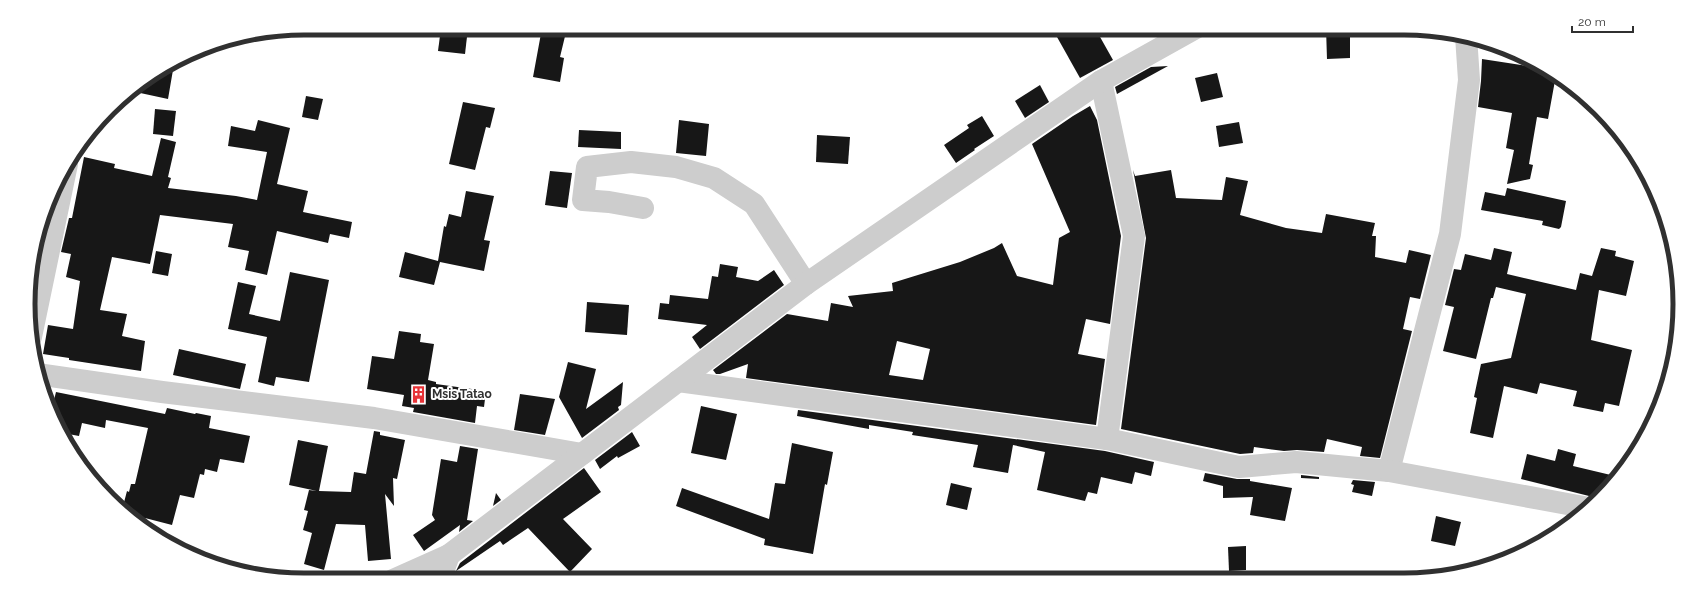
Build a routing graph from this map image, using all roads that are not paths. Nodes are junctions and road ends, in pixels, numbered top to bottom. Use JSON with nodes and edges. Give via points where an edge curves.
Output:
{"nodes":[{"id":1,"x":1183,"y":35,"type":"edge"},
{"id":2,"x":1466,"y":42,"type":"edge"},
{"id":3,"x":1101,"y":81,"type":"junction"},
{"id":4,"x":62,"y":186,"type":"edge"},
{"id":5,"x":643,"y":208,"type":"dead end"},
{"id":6,"x":806,"y":284,"type":"junction"},
{"id":7,"x":36,"y":314,"type":"edge"},
{"id":8,"x":44,"y":375,"type":"edge"},
{"id":9,"x":678,"y":381,"type":"junction"},
{"id":10,"x":1107,"y":439,"type":"junction"},
{"id":11,"x":582,"y":454,"type":"junction"},
{"id":12,"x":1389,"y":471,"type":"junction"},
{"id":13,"x":1580,"y":506,"type":"edge"},
{"id":14,"x":449,"y":555,"type":"junction"},
{"id":15,"x":409,"y":573,"type":"edge"},
{"id":16,"x":443,"y":573,"type":"edge"}],
"edges":[{"from":1,"to":3,"type":"street"},
{"from":2,"to":12,"type":"street","via":[[1469,80],[1450,234]]},
{"from":3,"to":6,"type":"street"},
{"from":3,"to":10,"type":"street","via":[[1134,236]]},
{"from":4,"to":7,"type":"street"},
{"from":5,"to":6,"type":"street","via":[[582,200],[587,167],[631,162],[676,167],[714,178],[754,204]]},
{"from":6,"to":9,"type":"street"},
{"from":8,"to":11,"type":"street","via":[[374,418]]},
{"from":9,"to":10,"type":"street"},
{"from":9,"to":11,"type":"street"},
{"from":10,"to":12,"type":"street","via":[[1239,467],[1296,462]]},
{"from":11,"to":14,"type":"street"},
{"from":12,"to":13,"type":"street"},
{"from":14,"to":15,"type":"street"},
{"from":14,"to":16,"type":"street"}]}
